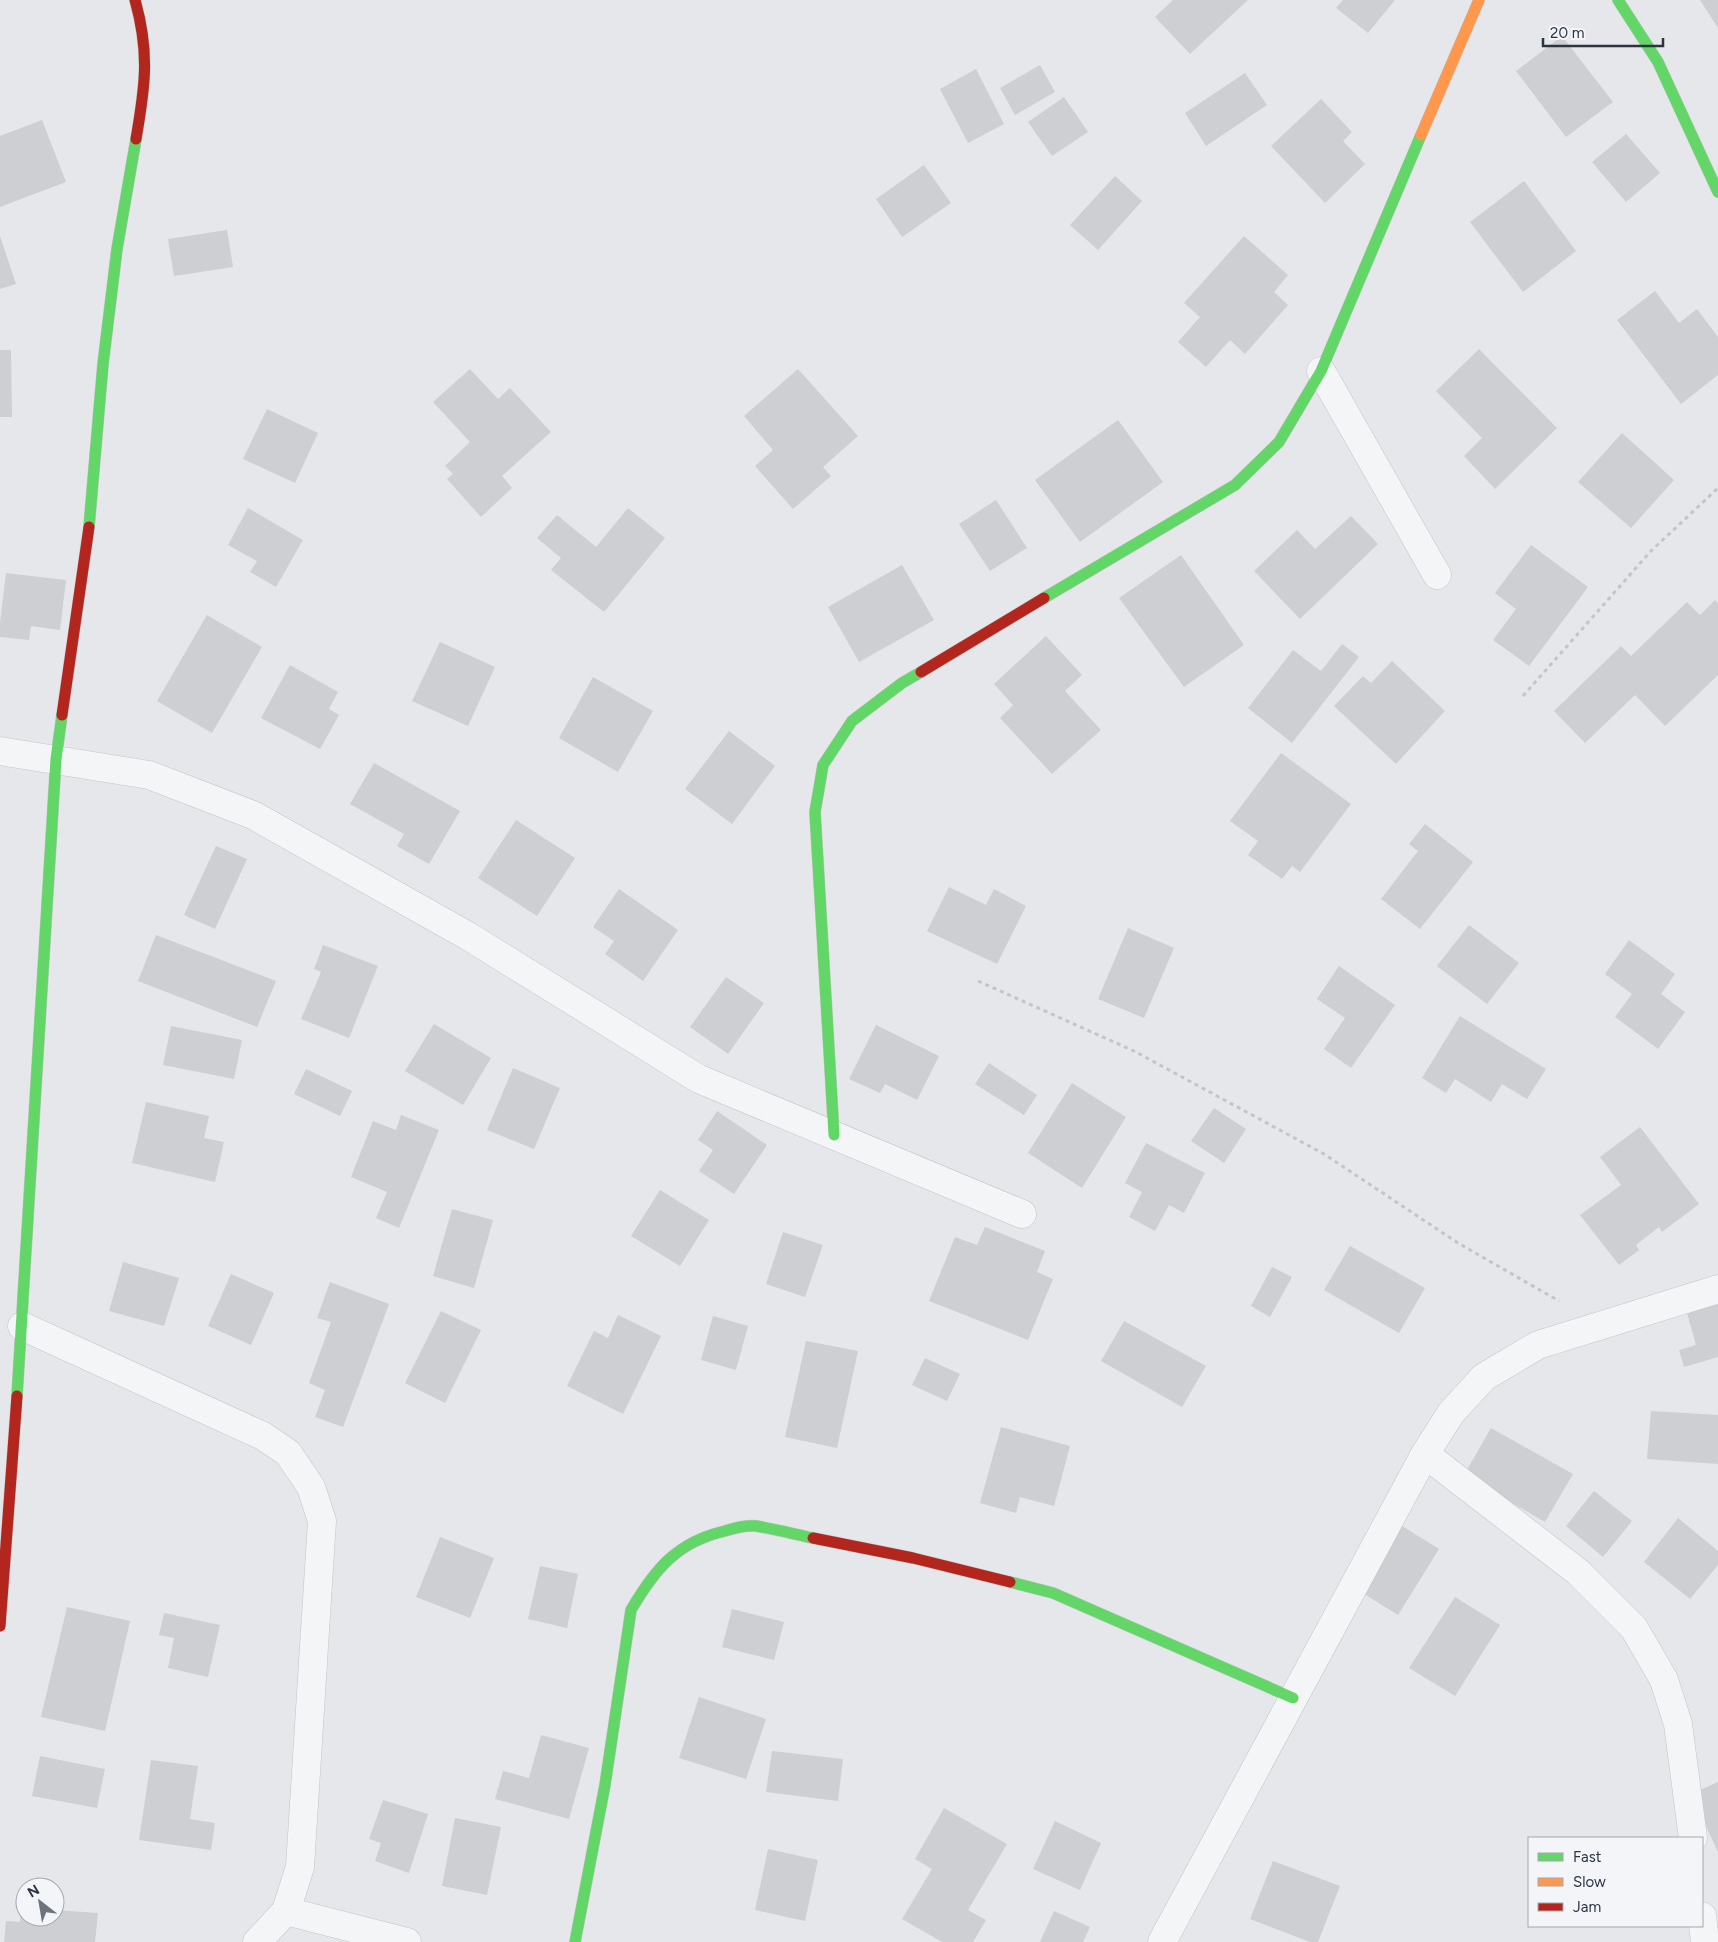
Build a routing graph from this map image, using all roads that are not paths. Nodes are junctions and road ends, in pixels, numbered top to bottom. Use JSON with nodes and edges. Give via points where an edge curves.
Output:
{"nodes":[{"id":1,"x":135,"y":0,"type":"edge"},
{"id":2,"x":1478,"y":0,"type":"edge"},
{"id":3,"x":1618,"y":0,"type":"edge"},
{"id":4,"x":1718,"y":192,"type":"edge"},
{"id":5,"x":1321,"y":371,"type":"junction"},
{"id":6,"x":1437,"y":575,"type":"dead end"},
{"id":7,"x":0,"y":751,"type":"edge"},
{"id":8,"x":56,"y":759,"type":"junction"},
{"id":9,"x":834,"y":1136,"type":"junction"},
{"id":10,"x":1022,"y":1214,"type":"dead end"},
{"id":11,"x":1718,"y":1289,"type":"edge"},
{"id":12,"x":22,"y":1326,"type":"junction"},
{"id":13,"x":1425,"y":1454,"type":"junction"},
{"id":14,"x":0,"y":1626,"type":"edge"},
{"id":15,"x":1293,"y":1698,"type":"junction"},
{"id":16,"x":1693,"y":1837,"type":"edge"},
{"id":17,"x":286,"y":1911,"type":"junction"},
{"id":18,"x":1703,"y":1925,"type":"edge"},
{"id":19,"x":257,"y":1942,"type":"edge"},
{"id":20,"x":407,"y":1942,"type":"edge"},
{"id":21,"x":575,"y":1942,"type":"edge"},
{"id":22,"x":1162,"y":1942,"type":"edge"},
{"id":23,"x":1705,"y":1942,"type":"edge"}],
"edges":[{"from":1,"to":8,"type":"street","via":[[144,38],[145,84],[117,248],[103,364],[92,507]]},
{"from":2,"to":5,"type":"street"},
{"from":3,"to":4,"type":"street","via":[[1658,62]]},
{"from":5,"to":6,"type":"street"},
{"from":5,"to":9,"type":"street","via":[[1279,442],[1235,485],[902,684],[852,720],[823,765],[815,812]]},
{"from":7,"to":8,"type":"street"},
{"from":8,"to":9,"type":"street","via":[[149,775],[253,815],[468,936],[698,1079]]},
{"from":8,"to":12,"type":"street"},
{"from":9,"to":10,"type":"street"},
{"from":11,"to":13,"type":"street","via":[[1538,1346],[1484,1377],[1451,1413]]},
{"from":12,"to":14,"type":"street"},
{"from":12,"to":17,"type":"street","via":[[263,1436],[288,1453],[312,1487],[322,1521],[300,1867]]},
{"from":13,"to":15,"type":"street"},
{"from":13,"to":16,"type":"street","via":[[1578,1572],[1634,1628],[1664,1680],[1678,1724]]},
{"from":15,"to":21,"type":"street","via":[[1053,1593],[913,1558],[754,1526],[728,1528],[703,1536],[679,1549],[659,1566],[643,1586],[631,1610],[605,1785]]},
{"from":15,"to":22,"type":"street"},
{"from":17,"to":19,"type":"street"},
{"from":17,"to":20,"type":"street"},
{"from":18,"to":23,"type":"street"}]}
